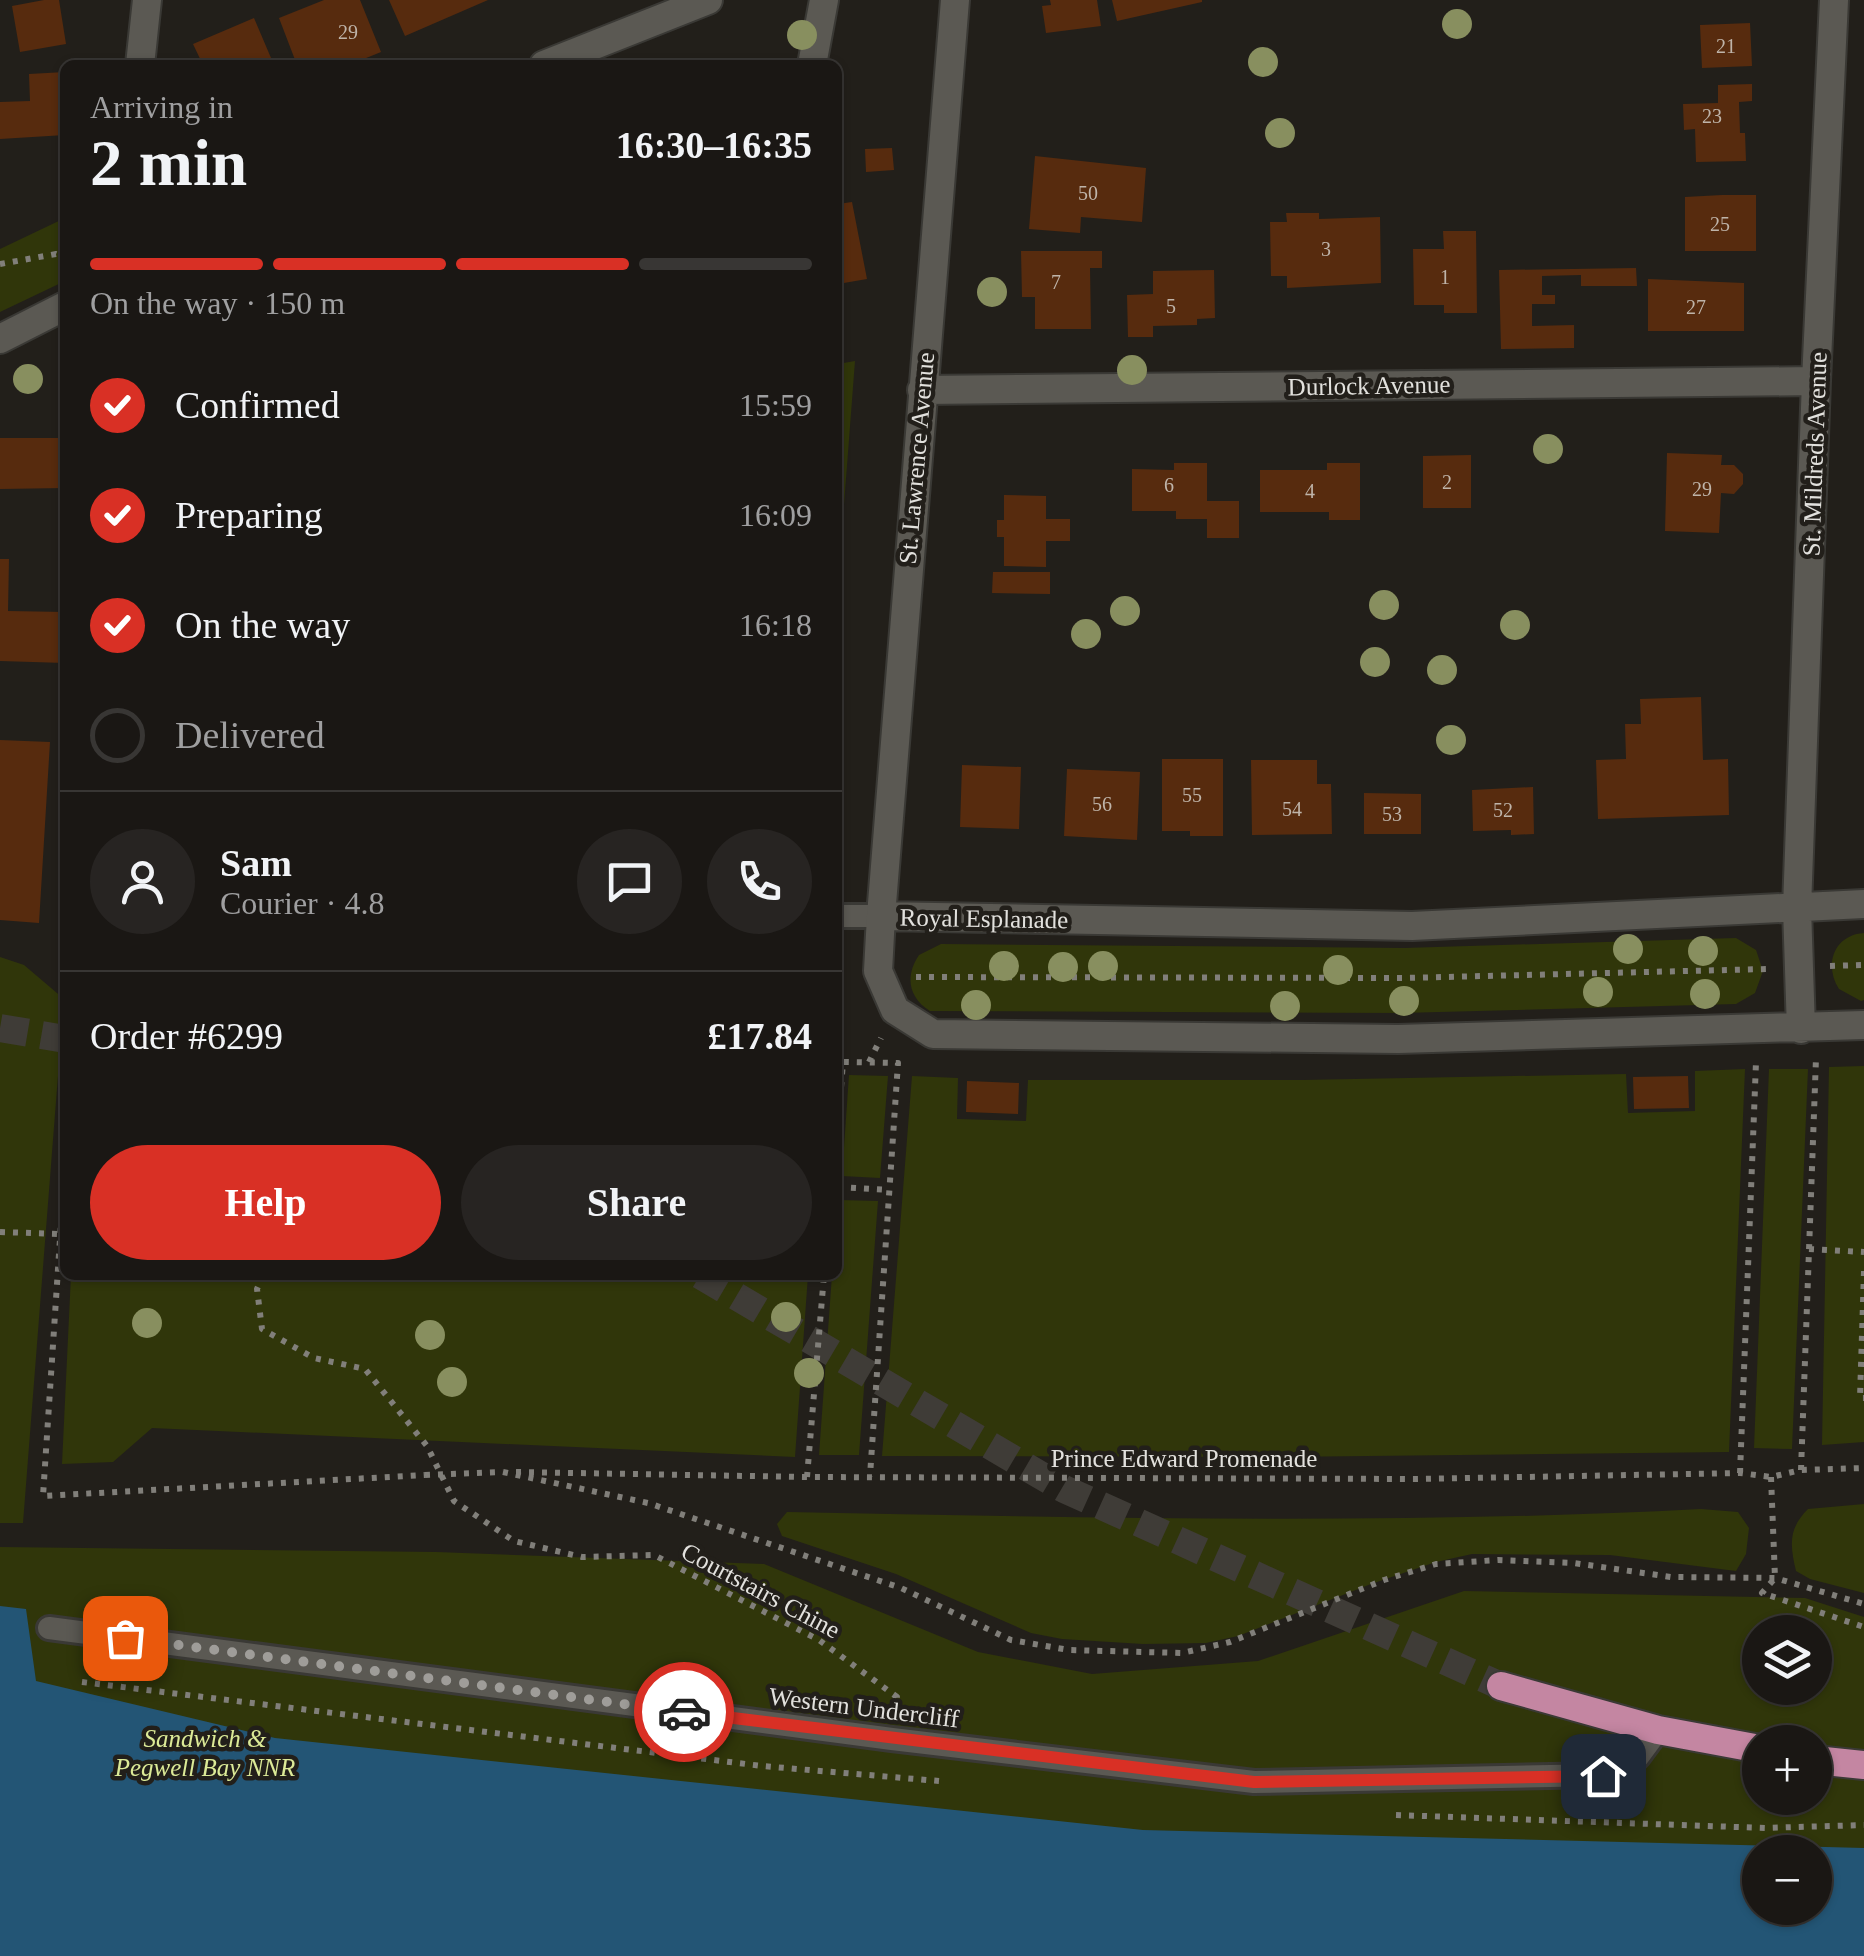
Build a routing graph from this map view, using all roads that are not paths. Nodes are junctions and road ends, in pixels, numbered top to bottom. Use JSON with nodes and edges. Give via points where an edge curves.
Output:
{"nodes":[{"id":1,"x":147,"y":0,"type":"edge"},
{"id":2,"x":708,"y":0,"type":"edge"},
{"id":3,"x":824,"y":0,"type":"edge"},
{"id":4,"x":954,"y":0,"type":"edge"},
{"id":5,"x":1834,"y":0,"type":"edge"},
{"id":6,"x":141,"y":60,"type":"edge"},
{"id":7,"x":557,"y":60,"type":"edge"},
{"id":8,"x":813,"y":60,"type":"edge"},
{"id":9,"x":60,"y":309,"type":"edge"},
{"id":10,"x":0,"y":340,"type":"edge"},
{"id":11,"x":1816,"y":381,"type":"junction"},
{"id":12,"x":922,"y":390,"type":"junction"},
{"id":13,"x":1864,"y":904,"type":"edge"},
{"id":14,"x":1797,"y":908,"type":"junction"},
{"id":15,"x":842,"y":916,"type":"edge"},
{"id":16,"x":881,"y":916,"type":"junction"},
{"id":17,"x":1864,"y":1025,"type":"edge"},
{"id":18,"x":1801,"y":1029,"type":"junction"},
{"id":19,"x":49,"y":1628,"type":"dead end"},
{"id":20,"x":1501,"y":1686,"type":"tunnel mouth"},
{"id":21,"x":1658,"y":1730,"type":"junction"},
{"id":22,"x":1742,"y":1746,"type":"edge"},
{"id":23,"x":1832,"y":1762,"type":"edge"},
{"id":24,"x":1864,"y":1765,"type":"edge"}],
"edges":[{"from":1,"to":6,"type":"street"},
{"from":2,"to":7,"type":"street"},
{"from":3,"to":8,"type":"street"},
{"from":4,"to":12,"type":"street","name":"St. Lawrence Avenue"},
{"from":5,"to":11,"type":"street","name":"St. Mildreds Avenue"},
{"from":9,"to":10,"type":"street"},
{"from":11,"to":12,"type":"street","name":"Durlock Avenue"},
{"from":11,"to":14,"type":"street","name":"St. Mildreds Avenue"},
{"from":12,"to":16,"type":"street","name":"St. Lawrence Avenue"},
{"from":13,"to":14,"type":"street","name":"Royal Esplanade"},
{"from":14,"to":16,"type":"street","name":"Royal Esplanade","via":[[1412,926]]},
{"from":14,"to":18,"type":"street"},
{"from":15,"to":16,"type":"lane"},
{"from":16,"to":18,"type":"street","name":"Royal Esplanade","via":[[878,971],[895,1010],[933,1034],[1398,1040]]},
{"from":17,"to":18,"type":"street"},
{"from":19,"to":21,"type":"lane","name":"Western Undercliff","via":[[1254,1782],[1603,1776],[1638,1757]]},
{"from":20,"to":21,"type":"highway"},
{"from":21,"to":22,"type":"highway"},
{"from":23,"to":24,"type":"highway"}]}
